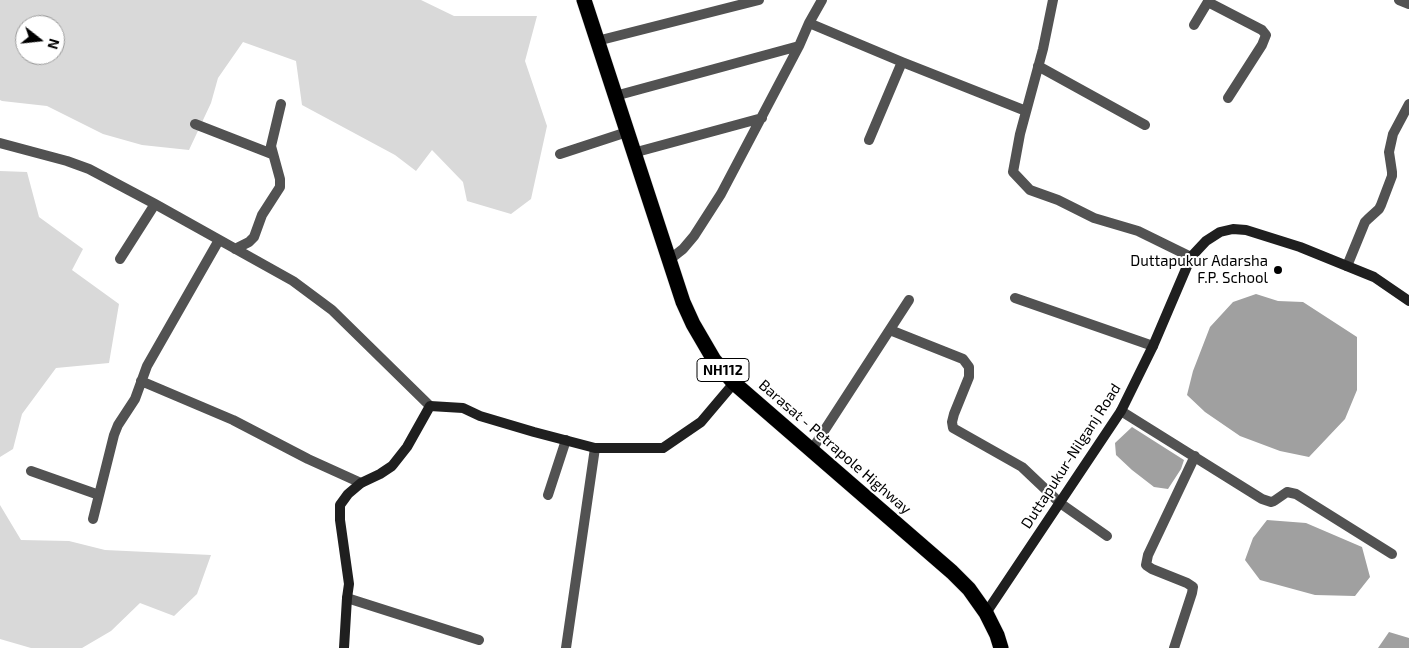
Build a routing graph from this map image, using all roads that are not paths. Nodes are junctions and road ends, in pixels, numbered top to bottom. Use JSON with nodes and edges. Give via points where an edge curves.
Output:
{"nodes":[{"id":1,"x":584,"y":0,"type":"edge"},
{"id":2,"x":759,"y":0,"type":"edge"},
{"id":3,"x":822,"y":0,"type":"edge"},
{"id":4,"x":1053,"y":0,"type":"edge"},
{"id":5,"x":1399,"y":0,"type":"edge"},
{"id":6,"x":1208,"y":1,"type":"edge"},
{"id":7,"x":1409,"y":4,"type":"edge"},
{"id":8,"x":809,"y":23,"type":"junction"},
{"id":9,"x":1194,"y":25,"type":"dead end"},
{"id":10,"x":597,"y":40,"type":"junction"},
{"id":11,"x":799,"y":46,"type":"junction"},
{"id":12,"x":902,"y":62,"type":"junction"},
{"id":13,"x":1038,"y":66,"type":"junction"},
{"id":14,"x":615,"y":96,"type":"junction"},
{"id":15,"x":1228,"y":98,"type":"dead end"},
{"id":16,"x":281,"y":104,"type":"dead end"},
{"id":17,"x":1409,"y":104,"type":"edge"},
{"id":18,"x":1026,"y":111,"type":"junction"},
{"id":19,"x":762,"y":118,"type":"junction"},
{"id":20,"x":195,"y":124,"type":"dead end"},
{"id":21,"x":1144,"y":125,"type":"dead end"},
{"id":22,"x":626,"y":132,"type":"junction"},
{"id":23,"x":868,"y":140,"type":"dead end"},
{"id":24,"x":0,"y":143,"type":"edge"},
{"id":25,"x":633,"y":153,"type":"junction"},
{"id":26,"x":272,"y":154,"type":"junction"},
{"id":27,"x":560,"y":154,"type":"dead end"},
{"id":28,"x":155,"y":204,"type":"junction"},
{"id":29,"x":219,"y":240,"type":"junction"},
{"id":30,"x":235,"y":248,"type":"junction"},
{"id":31,"x":1191,"y":257,"type":"junction"},
{"id":32,"x":120,"y":259,"type":"dead end"},
{"id":33,"x":669,"y":260,"type":"junction"},
{"id":34,"x":1347,"y":266,"type":"junction"},
{"id":35,"x":1015,"y":298,"type":"dead end"},
{"id":36,"x":908,"y":300,"type":"dead end"},
{"id":37,"x":1409,"y":301,"type":"edge"},
{"id":38,"x":890,"y":330,"type":"junction"},
{"id":39,"x":1153,"y":346,"type":"junction"},
{"id":40,"x":141,"y":381,"type":"junction"},
{"id":41,"x":734,"y":382,"type":"junction"},
{"id":42,"x":430,"y":406,"type":"junction"},
{"id":43,"x":1121,"y":411,"type":"junction"},
{"id":44,"x":566,"y":440,"type":"junction"},
{"id":45,"x":595,"y":448,"type":"junction"},
{"id":46,"x":811,"y":451,"type":"junction"},
{"id":47,"x":1195,"y":456,"type":"junction"},
{"id":48,"x":31,"y":471,"type":"dead end"},
{"id":49,"x":361,"y":483,"type":"junction"},
{"id":50,"x":99,"y":495,"type":"junction"},
{"id":51,"x":548,"y":495,"type":"dead end"},
{"id":52,"x":1060,"y":503,"type":"junction"},
{"id":53,"x":93,"y":520,"type":"dead end"},
{"id":54,"x":1107,"y":536,"type":"dead end"},
{"id":55,"x":1392,"y":554,"type":"dead end"},
{"id":56,"x":347,"y":598,"type":"junction"},
{"id":57,"x":986,"y":613,"type":"junction"},
{"id":58,"x":479,"y":640,"type":"dead end"},
{"id":59,"x":344,"y":648,"type":"edge"},
{"id":60,"x":566,"y":648,"type":"edge"},
{"id":61,"x":1001,"y":648,"type":"edge"},
{"id":62,"x":1174,"y":648,"type":"edge"}],
"edges":[{"from":1,"to":10,"type":"highway","name":"Barasat - Petrapole Highway","number":"NH112"},
{"from":2,"to":10,"type":"street"},
{"from":3,"to":8,"type":"street"},
{"from":4,"to":13,"type":"street"},
{"from":5,"to":7,"type":"street"},
{"from":6,"to":9,"type":"street"},
{"from":6,"to":15,"type":"street","via":[[1266,35]]},
{"from":8,"to":11,"type":"street"},
{"from":8,"to":12,"type":"street"},
{"from":10,"to":14,"type":"highway","name":"Barasat - Petrapole Highway","number":"NH112"},
{"from":11,"to":14,"type":"street"},
{"from":11,"to":19,"type":"street"},
{"from":12,"to":18,"type":"street"},
{"from":12,"to":23,"type":"street"},
{"from":13,"to":18,"type":"street"},
{"from":13,"to":21,"type":"street"},
{"from":14,"to":22,"type":"highway","name":"Barasat - Petrapole Highway","number":"NH112"},
{"from":16,"to":26,"type":"street","via":[[271,143]]},
{"from":17,"to":34,"type":"street","via":[[1393,134],[1389,152],[1392,176],[1381,205],[1365,222]]},
{"from":18,"to":31,"type":"street","via":[[1013,172],[1030,190],[1094,218],[1138,230]]},
{"from":19,"to":25,"type":"street"},
{"from":19,"to":33,"type":"street","via":[[704,220],[688,243]]},
{"from":20,"to":26,"type":"street"},
{"from":22,"to":25,"type":"highway","name":"Barasat - Petrapole Highway","number":"NH112"},
{"from":22,"to":27,"type":"street"},
{"from":24,"to":28,"type":"street","via":[[83,167]]},
{"from":25,"to":33,"type":"highway","name":"Barasat - Petrapole Highway","number":"NH112"},
{"from":26,"to":30,"type":"street","via":[[280,187],[262,215],[254,237]]},
{"from":28,"to":29,"type":"street"},
{"from":28,"to":32,"type":"street"},
{"from":29,"to":30,"type":"street"},
{"from":29,"to":40,"type":"street"},
{"from":30,"to":42,"type":"street","via":[[293,281],[332,310]]},
{"from":31,"to":34,"type":"main road","name":"Duttapukur-Nilganj Road","via":[[1206,241],[1220,232],[1233,229],[1300,247]]},
{"from":31,"to":39,"type":"main road","name":"Duttapukur-Nilganj Road"},
{"from":33,"to":41,"type":"highway","name":"Barasat - Petrapole Highway","number":"NH112","via":[[693,324],[714,360]]},
{"from":34,"to":37,"type":"main road","name":"Duttapukur-Nilganj Road","via":[[1374,277]]},
{"from":35,"to":39,"type":"street"},
{"from":36,"to":38,"type":"street"},
{"from":38,"to":46,"type":"street"},
{"from":38,"to":52,"type":"street","via":[[963,359],[969,377],[954,414],[952,428],[1022,467]]},
{"from":39,"to":43,"type":"main road","name":"Duttapukur-Nilganj Road"},
{"from":40,"to":49,"type":"street","via":[[233,420]]},
{"from":40,"to":50,"type":"street","via":[[116,430]]},
{"from":41,"to":45,"type":"main road","via":[[701,422],[663,448]]},
{"from":41,"to":46,"type":"highway","name":"Barasat - Petrapole Highway","number":"NH112"},
{"from":42,"to":44,"type":"main road","via":[[463,408],[489,419]]},
{"from":42,"to":49,"type":"main road","via":[[407,447],[392,466]]},
{"from":43,"to":47,"type":"street"},
{"from":43,"to":52,"type":"main road","name":"Duttapukur-Nilganj Road"},
{"from":44,"to":45,"type":"main road"},
{"from":44,"to":51,"type":"street"},
{"from":45,"to":60,"type":"street"},
{"from":46,"to":57,"type":"highway","name":"Barasat - Petrapole Highway","number":"NH112","via":[[952,572]]},
{"from":47,"to":55,"type":"street","via":[[1262,499],[1274,502],[1287,492],[1296,494]]},
{"from":47,"to":62,"type":"street","via":[[1146,564],[1152,570],[1193,587]]},
{"from":48,"to":50,"type":"street"},
{"from":49,"to":56,"type":"main road","via":[[340,505],[349,584]]},
{"from":50,"to":53,"type":"street"},
{"from":52,"to":54,"type":"street"},
{"from":52,"to":57,"type":"main road","name":"Duttapukur-Nilganj Road"},
{"from":56,"to":58,"type":"street"},
{"from":56,"to":59,"type":"main road"},
{"from":57,"to":61,"type":"highway","name":"Barasat - Petrapole Highway","number":"NH112"}]}
